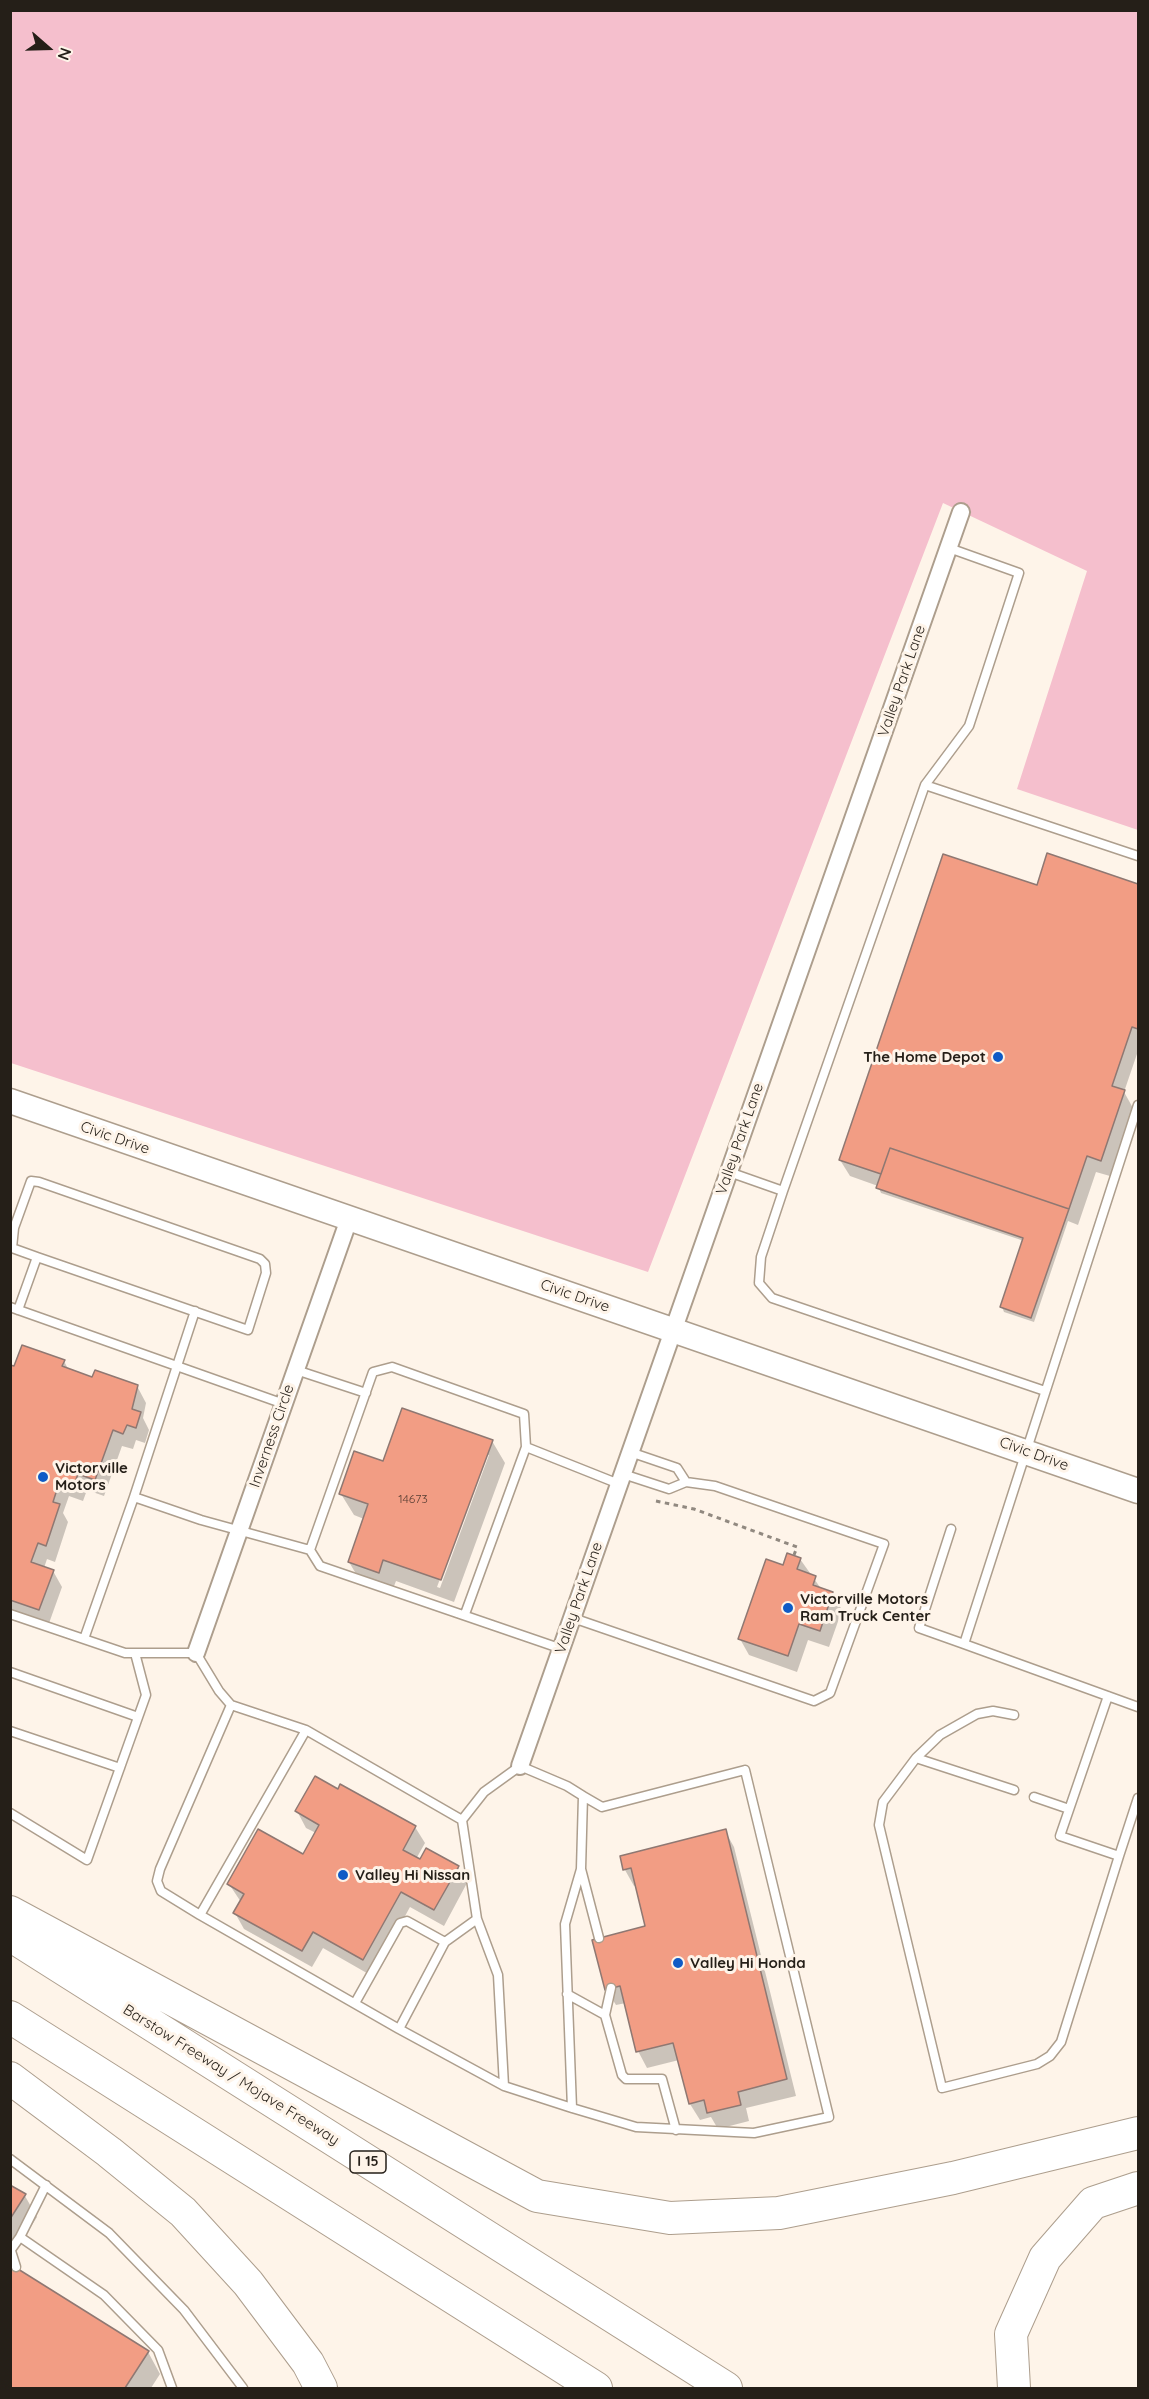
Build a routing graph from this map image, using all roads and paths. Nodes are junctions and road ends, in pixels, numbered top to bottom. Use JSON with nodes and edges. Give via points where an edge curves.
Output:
{"nodes":[{"id":1,"x":961,"y":512,"type":"dead end"},
{"id":2,"x":948,"y":548,"type":"junction"},
{"id":3,"x":925,"y":785,"type":"junction"},
{"id":4,"x":1138,"y":856,"type":"edge"},
{"id":5,"x":10,"y":1101,"type":"edge"},
{"id":6,"x":1138,"y":1105,"type":"edge"},
{"id":7,"x":729,"y":1172,"type":"junction"},
{"id":8,"x":783,"y":1191,"type":"junction"},
{"id":9,"x":349,"y":1219,"type":"junction"},
{"id":10,"x":37,"y":1257,"type":"junction"},
{"id":11,"x":14,"y":1308,"type":"edge"},
{"id":12,"x":195,"y":1311,"type":"junction"},
{"id":13,"x":673,"y":1329,"type":"junction"},
{"id":14,"x":179,"y":1367,"type":"junction"},
{"id":15,"x":296,"y":1370,"type":"junction"},
{"id":16,"x":1045,"y":1391,"type":"junction"},
{"id":17,"x":366,"y":1393,"type":"junction"},
{"id":18,"x":284,"y":1404,"type":"junction"},
{"id":19,"x":526,"y":1447,"type":"junction"},
{"id":20,"x":1027,"y":1451,"type":"junction"},
{"id":21,"x":630,"y":1452,"type":"junction"},
{"id":22,"x":621,"y":1479,"type":"junction"},
{"id":23,"x":686,"y":1482,"type":"junction"},
{"id":24,"x":1138,"y":1491,"type":"edge"},
{"id":25,"x":134,"y":1497,"type":"junction"},
{"id":26,"x":648,"y":1498,"type":"dead end"},
{"id":27,"x":240,"y":1528,"type":"junction"},
{"id":28,"x":951,"y":1528,"type":"dead end"},
{"id":29,"x":310,"y":1550,"type":"junction"},
{"id":30,"x":794,"y":1556,"type":"dead end"},
{"id":31,"x":10,"y":1614,"type":"edge"},
{"id":32,"x":465,"y":1614,"type":"junction"},
{"id":33,"x":573,"y":1618,"type":"junction"},
{"id":34,"x":84,"y":1639,"type":"junction"},
{"id":35,"x":964,"y":1644,"type":"junction"},
{"id":36,"x":562,"y":1649,"type":"junction"},
{"id":37,"x":135,"y":1653,"type":"junction"},
{"id":38,"x":196,"y":1653,"type":"junction"},
{"id":39,"x":10,"y":1672,"type":"edge"},
{"id":40,"x":1108,"y":1696,"type":"junction"},
{"id":41,"x":231,"y":1705,"type":"junction"},
{"id":42,"x":1138,"y":1707,"type":"edge"},
{"id":43,"x":1014,"y":1715,"type":"dead end"},
{"id":44,"x":138,"y":1717,"type":"junction"},
{"id":45,"x":306,"y":1730,"type":"junction"},
{"id":46,"x":10,"y":1731,"type":"edge"},
{"id":47,"x":916,"y":1758,"type":"junction"},
{"id":48,"x":520,"y":1766,"type":"junction"},
{"id":49,"x":120,"y":1768,"type":"junction"},
{"id":50,"x":1014,"y":1790,"type":"dead end"},
{"id":51,"x":583,"y":1796,"type":"junction"},
{"id":52,"x":1034,"y":1797,"type":"dead end"},
{"id":53,"x":1138,"y":1798,"type":"edge"},
{"id":54,"x":1070,"y":1809,"type":"junction"},
{"id":55,"x":10,"y":1813,"type":"edge"},
{"id":56,"x":462,"y":1820,"type":"junction"},
{"id":57,"x":1119,"y":1857,"type":"junction"},
{"id":58,"x":581,"y":1869,"type":"junction"},
{"id":59,"x":10,"y":1912,"type":"edge"},
{"id":60,"x":201,"y":1915,"type":"junction"},
{"id":61,"x":477,"y":1919,"type":"junction"},
{"id":62,"x":10,"y":1935,"type":"edge"},
{"id":63,"x":599,"y":1938,"type":"dead end"},
{"id":64,"x":446,"y":1942,"type":"junction"},
{"id":65,"x":611,"y":1988,"type":"dead end"},
{"id":66,"x":567,"y":1994,"type":"junction"},
{"id":67,"x":355,"y":2003,"type":"junction"},
{"id":68,"x":606,"y":2015,"type":"junction"},
{"id":69,"x":10,"y":2017,"type":"edge"},
{"id":70,"x":399,"y":2029,"type":"junction"},
{"id":71,"x":10,"y":2078,"type":"edge"},
{"id":72,"x":504,"y":2086,"type":"junction"},
{"id":73,"x":572,"y":2108,"type":"junction"},
{"id":74,"x":676,"y":2130,"type":"junction"},
{"id":75,"x":1138,"y":2133,"type":"edge"},
{"id":76,"x":10,"y":2159,"type":"edge"},
{"id":77,"x":46,"y":2185,"type":"junction"},
{"id":78,"x":1138,"y":2188,"type":"edge"},
{"id":79,"x":20,"y":2237,"type":"junction"},
{"id":80,"x":11,"y":2251,"type":"edge"},
{"id":81,"x":16,"y":2267,"type":"dead end"},
{"id":82,"x":172,"y":2388,"type":"edge"},
{"id":83,"x":243,"y":2388,"type":"edge"},
{"id":84,"x":321,"y":2388,"type":"edge"},
{"id":85,"x":597,"y":2388,"type":"edge"},
{"id":86,"x":726,"y":2388,"type":"edge"},
{"id":87,"x":1014,"y":2388,"type":"edge"}],
"edges":[{"from":1,"to":2,"type":"street","name":"Valley Park Lane"},
{"from":2,"to":3,"type":"lane","via":[[1019,573],[969,726]]},
{"from":2,"to":7,"type":"street","name":"Valley Park Lane"},
{"from":3,"to":4,"type":"lane"},
{"from":3,"to":8,"type":"lane"},
{"from":5,"to":9,"type":"street","name":"Civic Drive"},
{"from":6,"to":16,"type":"lane"},
{"from":7,"to":8,"type":"lane"},
{"from":7,"to":13,"type":"street","name":"Valley Park Lane"},
{"from":8,"to":16,"type":"lane","via":[[760,1266],[759,1283],[772,1298]]},
{"from":9,"to":13,"type":"street","name":"Civic Drive"},
{"from":9,"to":15,"type":"street","name":"Inverness Circle"},
{"from":10,"to":11,"type":"lane"},
{"from":10,"to":12,"type":"lane"},
{"from":10,"to":12,"type":"lane","via":[[12,1248],[14,1227],[31,1181],[249,1255],[265,1264],[264,1281],[248,1330]]},
{"from":11,"to":14,"type":"lane"},
{"from":12,"to":14,"type":"lane"},
{"from":13,"to":20,"type":"street","name":"Civic Drive"},
{"from":13,"to":21,"type":"street","name":"Valley Park Lane"},
{"from":14,"to":18,"type":"lane"},
{"from":14,"to":25,"type":"lane"},
{"from":15,"to":17,"type":"lane"},
{"from":15,"to":18,"type":"street","name":"Inverness Circle"},
{"from":16,"to":20,"type":"lane"},
{"from":17,"to":19,"type":"lane","via":[[373,1372],[392,1366],[524,1414]]},
{"from":17,"to":29,"type":"lane"},
{"from":18,"to":27,"type":"street","name":"Inverness Circle"},
{"from":19,"to":22,"type":"lane"},
{"from":19,"to":32,"type":"lane"},
{"from":20,"to":24,"type":"street","name":"Civic Drive"},
{"from":20,"to":35,"type":"lane"},
{"from":21,"to":22,"type":"street","name":"Valley Park Lane"},
{"from":21,"to":23,"type":"lane","via":[[677,1468]]},
{"from":22,"to":23,"type":"lane","via":[[669,1489]]},
{"from":22,"to":33,"type":"street","name":"Valley Park Lane"},
{"from":23,"to":33,"type":"lane","via":[[715,1486],[884,1544],[830,1693],[814,1701]]},
{"from":25,"to":27,"type":"lane","via":[[201,1520]]},
{"from":25,"to":34,"type":"lane"},
{"from":26,"to":30,"type":"path","via":[[694,1509],[797,1547]]},
{"from":27,"to":29,"type":"lane"},
{"from":27,"to":38,"type":"street","name":"Inverness Circle"},
{"from":28,"to":35,"type":"lane","via":[[918,1628]]},
{"from":29,"to":32,"type":"lane","via":[[320,1566]]},
{"from":31,"to":34,"type":"lane"},
{"from":32,"to":36,"type":"lane"},
{"from":33,"to":36,"type":"street","name":"Valley Park Lane"},
{"from":34,"to":37,"type":"lane"},
{"from":35,"to":40,"type":"lane"},
{"from":36,"to":48,"type":"street","name":"Valley Park Lane"},
{"from":37,"to":38,"type":"lane"},
{"from":37,"to":44,"type":"lane","via":[[146,1695]]},
{"from":38,"to":41,"type":"lane"},
{"from":39,"to":44,"type":"lane"},
{"from":40,"to":42,"type":"lane"},
{"from":40,"to":54,"type":"lane"},
{"from":41,"to":45,"type":"lane"},
{"from":41,"to":60,"type":"lane","via":[[157,1881],[161,1891]]},
{"from":43,"to":47,"type":"lane","via":[[977,1714],[940,1736]]},
{"from":44,"to":49,"type":"lane"},
{"from":45,"to":56,"type":"lane"},
{"from":45,"to":60,"type":"lane"},
{"from":46,"to":49,"type":"lane"},
{"from":47,"to":50,"type":"lane"},
{"from":47,"to":57,"type":"lane","via":[[883,1802],[879,1825],[942,2088],[1036,2064],[1050,2056],[1061,2042]]},
{"from":48,"to":51,"type":"lane"},
{"from":48,"to":56,"type":"lane","via":[[484,1792]]},
{"from":49,"to":55,"type":"lane","via":[[87,1860]]},
{"from":51,"to":58,"type":"lane"},
{"from":51,"to":74,"type":"lane","via":[[602,1807],[744,1770],[829,2117],[754,2133]]},
{"from":52,"to":54,"type":"lane"},
{"from":53,"to":57,"type":"lane"},
{"from":54,"to":57,"type":"lane","via":[[1060,1836]]},
{"from":56,"to":61,"type":"lane"},
{"from":58,"to":63,"type":"lane"},
{"from":58,"to":66,"type":"lane","via":[[565,1924]]},
{"from":59,"to":75,"type":"highway","via":[[537,2196],[670,2218],[779,2213],[953,2178]]},
{"from":60,"to":67,"type":"lane"},
{"from":61,"to":64,"type":"lane"},
{"from":61,"to":72,"type":"lane","via":[[498,1976]]},
{"from":62,"to":86,"type":"highway","name":"Barstow Freeway / Mojave Freeway","number":"I 15"},
{"from":64,"to":67,"type":"lane","via":[[407,1921],[400,1923]]},
{"from":64,"to":70,"type":"lane"},
{"from":65,"to":68,"type":"lane"},
{"from":66,"to":68,"type":"lane"},
{"from":66,"to":73,"type":"lane"},
{"from":67,"to":70,"type":"lane"},
{"from":68,"to":74,"type":"lane","via":[[622,2075],[631,2081],[662,2079]]},
{"from":69,"to":85,"type":"highway"},
{"from":70,"to":72,"type":"lane"},
{"from":71,"to":84,"type":"highway","via":[[183,2212],[248,2283],[308,2363]]},
{"from":72,"to":73,"type":"lane"},
{"from":73,"to":74,"type":"lane","via":[[636,2127]]},
{"from":76,"to":77,"type":"lane"},
{"from":77,"to":79,"type":"lane"},
{"from":77,"to":83,"type":"lane","via":[[109,2233],[184,2310]]},
{"from":78,"to":87,"type":"highway","via":[[1093,2203],[1045,2258],[1011,2334]]},
{"from":79,"to":80,"type":"lane"},
{"from":79,"to":82,"type":"lane","via":[[104,2295],[158,2350]]},
{"from":80,"to":81,"type":"lane"}]}
